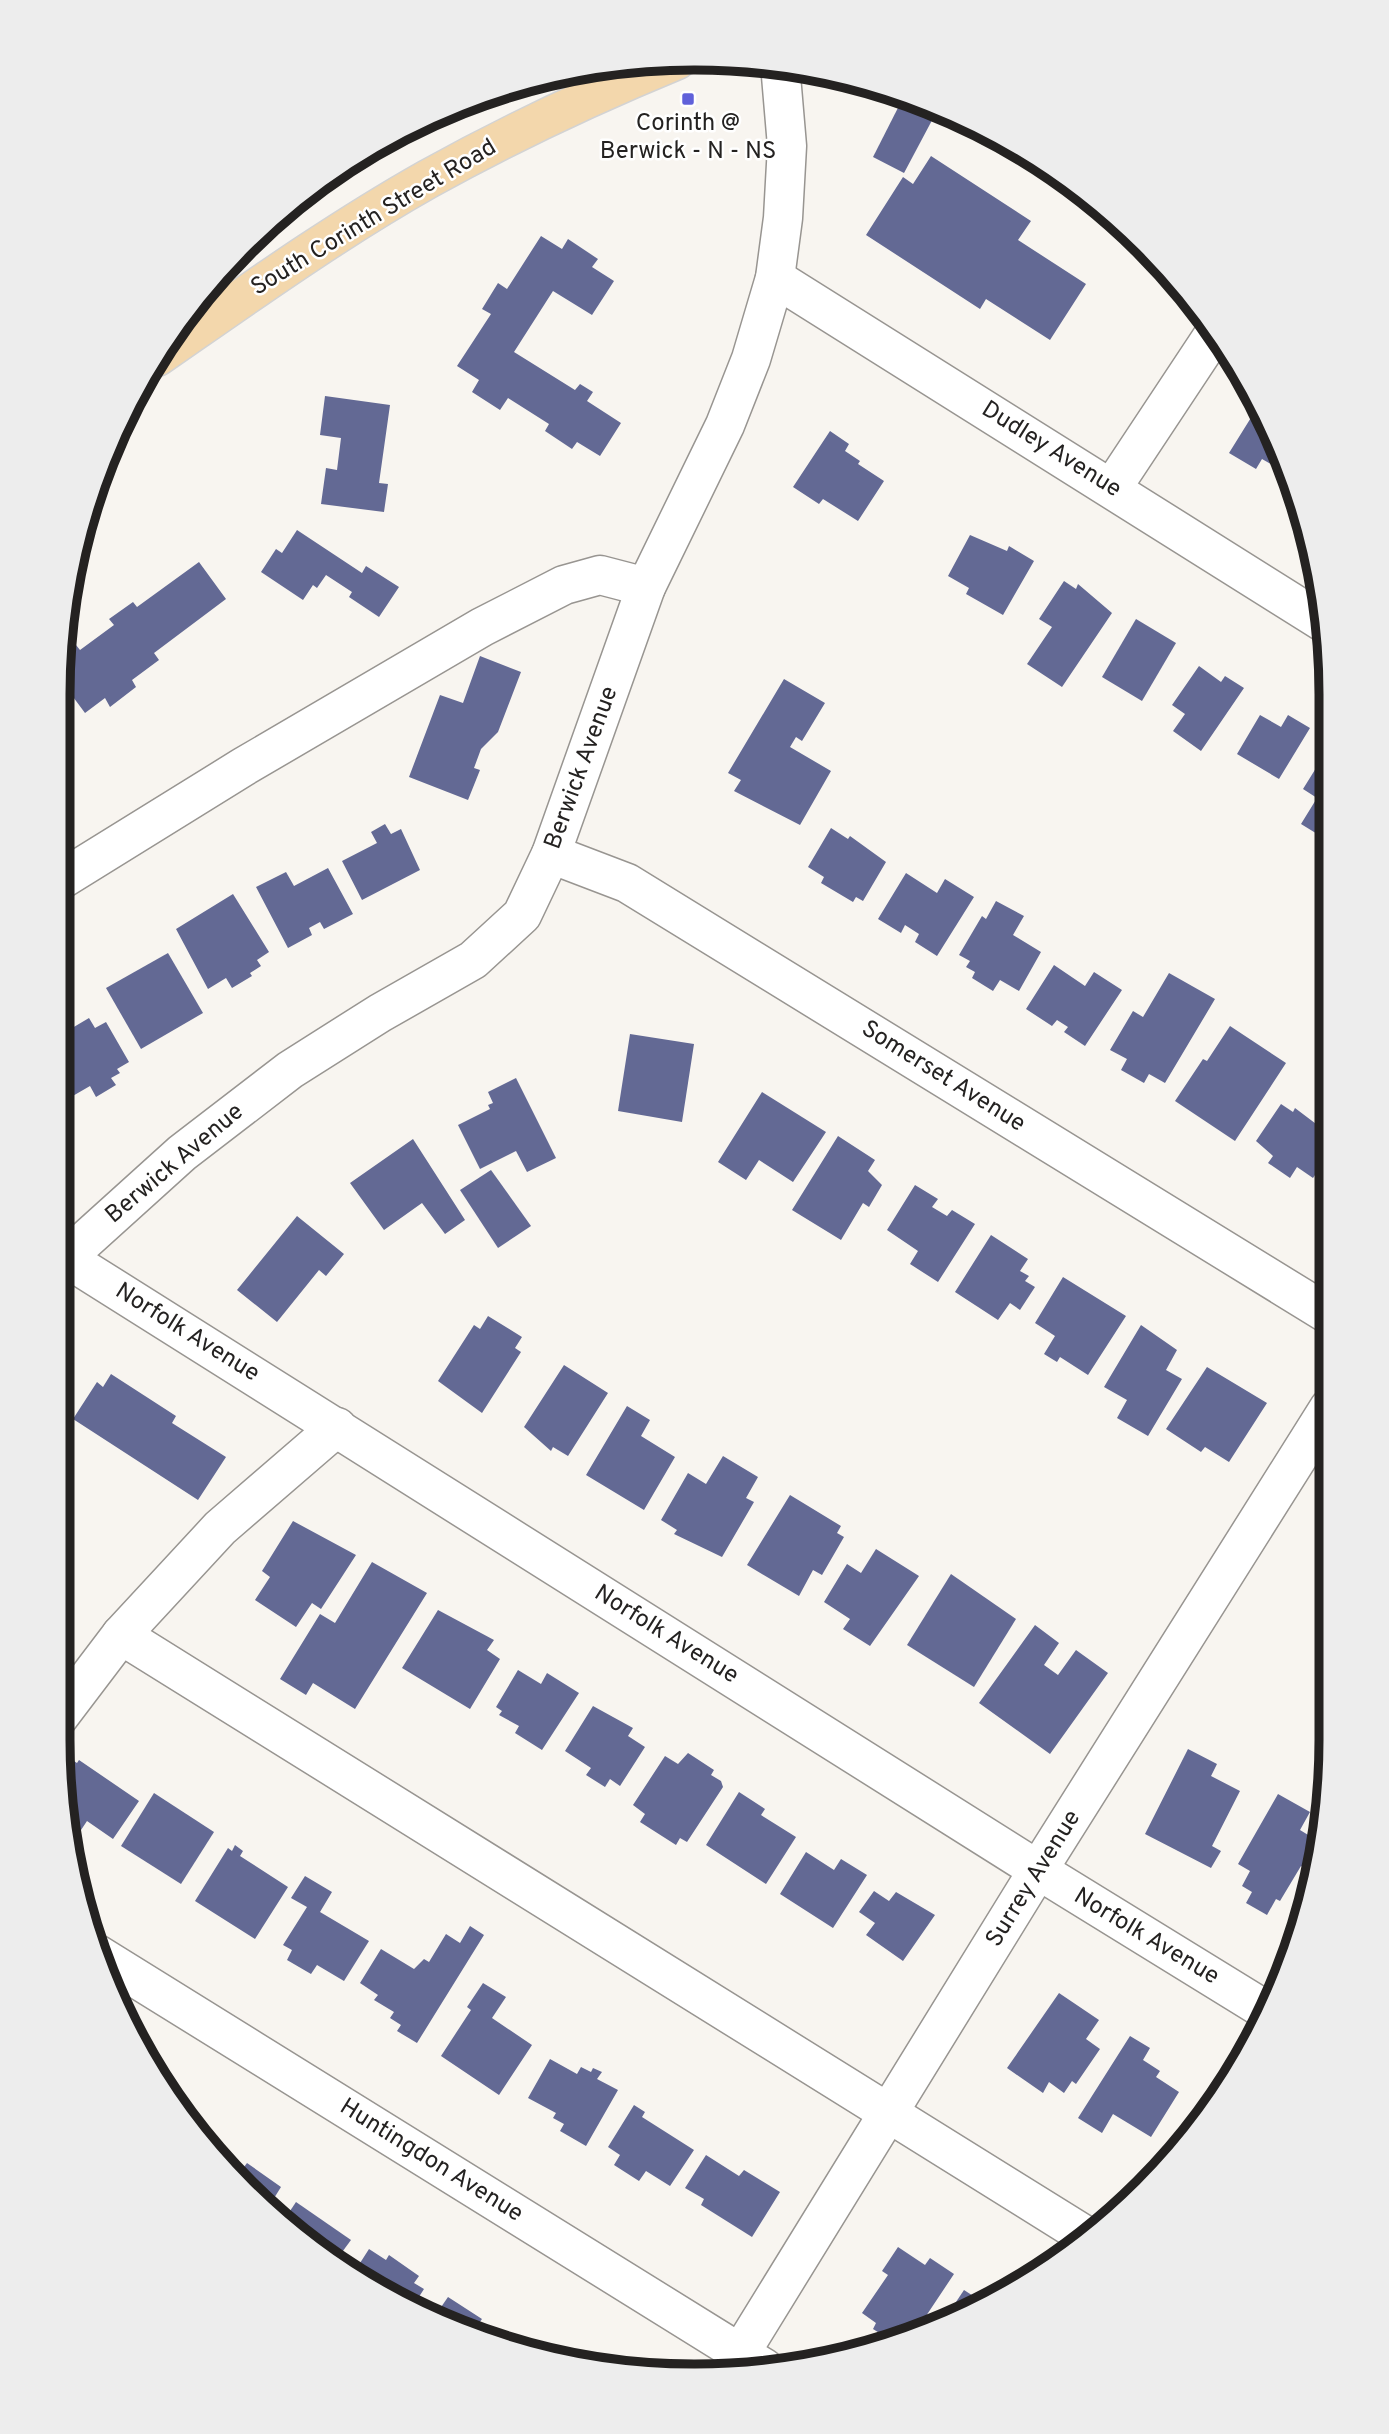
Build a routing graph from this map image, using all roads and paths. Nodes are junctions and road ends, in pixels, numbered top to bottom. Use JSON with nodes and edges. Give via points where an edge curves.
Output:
{"nodes":[{"id":1,"x":650,"y":71,"type":"edge"},
{"id":2,"x":781,"y":76,"type":"edge"},
{"id":3,"x":775,"y":278,"type":"junction"},
{"id":4,"x":1209,"y":341,"type":"edge"},
{"id":5,"x":179,"y":342,"type":"edge"},
{"id":6,"x":1112,"y":488,"type":"junction"},
{"id":7,"x":646,"y":587,"type":"junction"},
{"id":8,"x":1314,"y":617,"type":"edge"},
{"id":9,"x":551,"y":855,"type":"junction"},
{"id":10,"x":70,"y":874,"type":"edge"},
{"id":11,"x":70,"y":1255,"type":"edge"},
{"id":12,"x":70,"y":1267,"type":"edge"},
{"id":13,"x":1319,"y":1308,"type":"edge"},
{"id":14,"x":1319,"y":1424,"type":"edge"},
{"id":15,"x":337,"y":1427,"type":"junction"},
{"id":16,"x":121,"y":1635,"type":"junction"},
{"id":17,"x":70,"y":1702,"type":"edge"},
{"id":18,"x":1038,"y":1871,"type":"junction"},
{"id":19,"x":112,"y":1963,"type":"edge"},
{"id":20,"x":1259,"y":2006,"type":"edge"},
{"id":21,"x":890,"y":2113,"type":"junction"},
{"id":22,"x":1079,"y":2232,"type":"edge"},
{"id":23,"x":753,"y":2360,"type":"edge"}],
"edges":[{"from":1,"to":5,"type":"main road","name":"South Corinth Street Road","via":[[567,106],[426,180]]},
{"from":2,"to":3,"type":"street","name":"Berwick Avenue","via":[[787,146]]},
{"from":3,"to":6,"type":"street","name":"Dudley Avenue"},
{"from":3,"to":7,"type":"street","name":"Berwick Avenue","via":[[726,425]]},
{"from":4,"to":6,"type":"street"},
{"from":6,"to":8,"type":"street","name":"Dudley Avenue"},
{"from":7,"to":9,"type":"street","name":"Berwick Avenue"},
{"from":7,"to":10,"type":"street","via":[[600,575],[564,585],[482,627],[243,766]]},
{"from":9,"to":11,"type":"street","name":"Berwick Avenue","via":[[522,915],[473,960],[290,1070],[182,1153]]},
{"from":9,"to":13,"type":"street","name":"Somerset Avenue","via":[[627,883]]},
{"from":12,"to":15,"type":"street","name":"Norfolk Avenue"},
{"from":14,"to":18,"type":"street","name":"Surrey Avenue"},
{"from":15,"to":16,"type":"street","via":[[220,1528]]},
{"from":15,"to":18,"type":"street","name":"Norfolk Avenue"},
{"from":16,"to":17,"type":"street"},
{"from":16,"to":21,"type":"street"},
{"from":18,"to":20,"type":"street","name":"Norfolk Avenue"},
{"from":18,"to":21,"type":"street","name":"Surrey Avenue"},
{"from":19,"to":23,"type":"street","name":"Huntingdon Avenue"},
{"from":21,"to":22,"type":"street"},
{"from":21,"to":23,"type":"street","name":"Surrey Avenue"}]}
